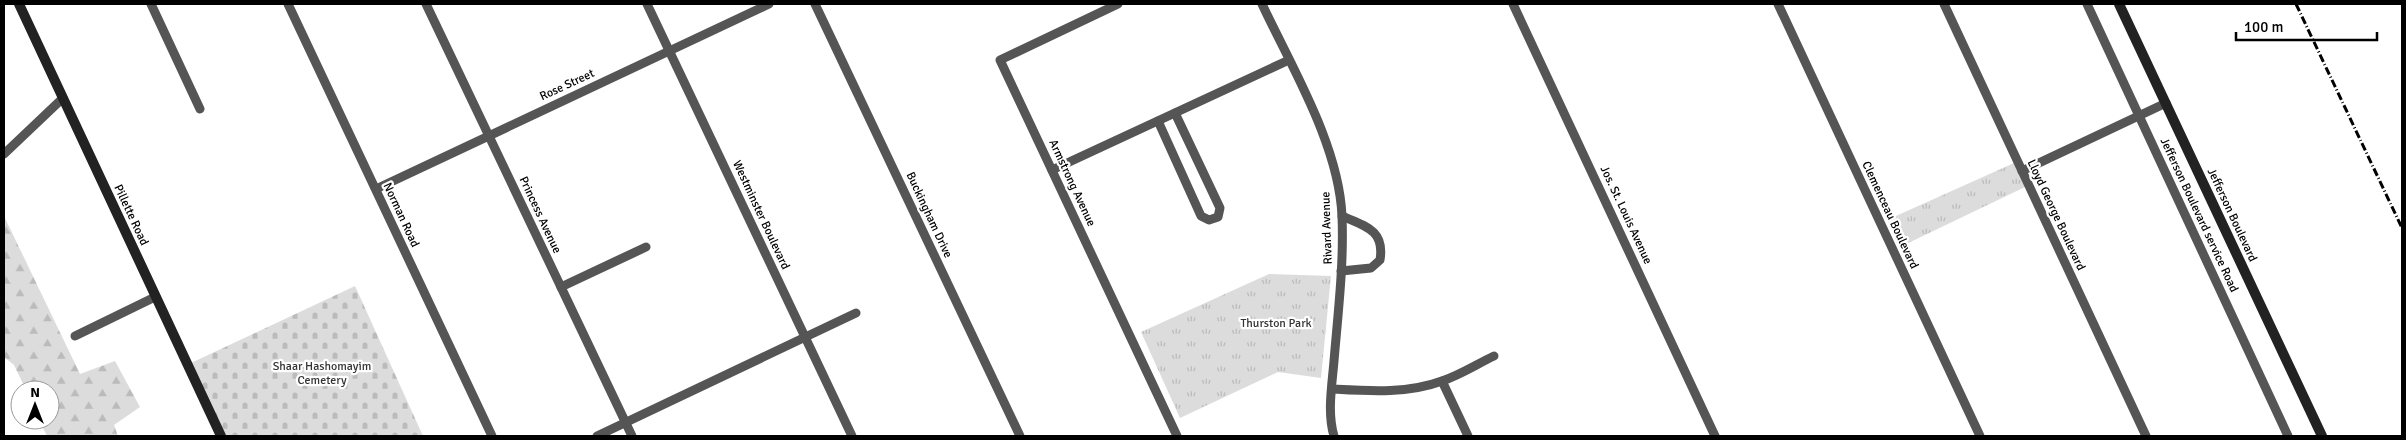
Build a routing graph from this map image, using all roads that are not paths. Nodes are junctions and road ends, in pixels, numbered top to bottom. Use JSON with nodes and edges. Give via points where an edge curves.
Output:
{"nodes":[{"id":1,"x":20,"y":4,"type":"edge"},
{"id":2,"x":151,"y":4,"type":"edge"},
{"id":3,"x":288,"y":4,"type":"edge"},
{"id":4,"x":426,"y":4,"type":"edge"},
{"id":5,"x":647,"y":4,"type":"edge"},
{"id":6,"x":769,"y":4,"type":"edge"},
{"id":7,"x":815,"y":4,"type":"edge"},
{"id":8,"x":1118,"y":4,"type":"edge"},
{"id":9,"x":1262,"y":4,"type":"edge"},
{"id":10,"x":1513,"y":4,"type":"edge"},
{"id":11,"x":1778,"y":4,"type":"edge"},
{"id":12,"x":1944,"y":4,"type":"edge"},
{"id":13,"x":2086,"y":4,"type":"edge"},
{"id":14,"x":2119,"y":4,"type":"edge"},
{"id":15,"x":669,"y":51,"type":"junction"},
{"id":16,"x":1289,"y":60,"type":"junction"},
{"id":17,"x":63,"y":98,"type":"junction"},
{"id":18,"x":2166,"y":103,"type":"junction"},
{"id":19,"x":200,"y":109,"type":"dead end"},
{"id":20,"x":1175,"y":113,"type":"junction"},
{"id":21,"x":2139,"y":116,"type":"junction"},
{"id":22,"x":1158,"y":121,"type":"junction"},
{"id":23,"x":489,"y":136,"type":"junction"},
{"id":24,"x":4,"y":154,"type":"edge"},
{"id":25,"x":1052,"y":170,"type":"junction"},
{"id":26,"x":2022,"y":171,"type":"junction"},
{"id":27,"x":376,"y":189,"type":"junction"},
{"id":28,"x":1342,"y":216,"type":"junction"},
{"id":29,"x":646,"y":247,"type":"dead end"},
{"id":30,"x":1341,"y":271,"type":"junction"},
{"id":31,"x":561,"y":287,"type":"junction"},
{"id":32,"x":155,"y":297,"type":"junction"},
{"id":33,"x":856,"y":313,"type":"dead end"},
{"id":34,"x":75,"y":336,"type":"dead end"},
{"id":35,"x":805,"y":337,"type":"junction"},
{"id":36,"x":1494,"y":356,"type":"dead end"},
{"id":37,"x":1442,"y":381,"type":"junction"},
{"id":38,"x":1332,"y":389,"type":"junction"},
{"id":39,"x":626,"y":422,"type":"junction"},
{"id":40,"x":221,"y":436,"type":"edge"},
{"id":41,"x":492,"y":436,"type":"edge"},
{"id":42,"x":597,"y":436,"type":"edge"},
{"id":43,"x":632,"y":436,"type":"edge"},
{"id":44,"x":852,"y":436,"type":"edge"},
{"id":45,"x":1020,"y":436,"type":"edge"},
{"id":46,"x":1177,"y":436,"type":"edge"},
{"id":47,"x":1334,"y":436,"type":"edge"},
{"id":48,"x":1468,"y":436,"type":"edge"},
{"id":49,"x":1715,"y":436,"type":"edge"},
{"id":50,"x":1980,"y":436,"type":"edge"},
{"id":51,"x":2146,"y":436,"type":"edge"},
{"id":52,"x":2288,"y":436,"type":"edge"},
{"id":53,"x":2322,"y":436,"type":"edge"}],
"edges":[{"from":1,"to":17,"type":"street","name":"Pillette Road"},
{"from":2,"to":19,"type":"street"},
{"from":3,"to":27,"type":"street","name":"Norman Road"},
{"from":4,"to":23,"type":"street","name":"Princess Avenue"},
{"from":5,"to":15,"type":"street","name":"Westminster Boulevard"},
{"from":6,"to":15,"type":"street","name":"Rose Street"},
{"from":7,"to":45,"type":"street","name":"Buckingham Drive"},
{"from":8,"to":25,"type":"street","name":"Armstrong Avenue","via":[[1000,60]]},
{"from":9,"to":16,"type":"street","name":"Rivard Avenue"},
{"from":10,"to":49,"type":"street","name":"Jos. St. Louis Avenue"},
{"from":11,"to":50,"type":"street","name":"Clemenceau Boulevard"},
{"from":12,"to":26,"type":"street","name":"Lloyd George Boulevard"},
{"from":13,"to":21,"type":"street","name":"Jefferson Boulevard service Road"},
{"from":14,"to":18,"type":"street","name":"Jefferson Boulevard"},
{"from":15,"to":23,"type":"street","name":"Rose Street"},
{"from":15,"to":35,"type":"street","name":"Westminster Boulevard"},
{"from":16,"to":20,"type":"street"},
{"from":16,"to":28,"type":"street","name":"Rivard Avenue","via":[[1326,139],[1339,187]]},
{"from":17,"to":24,"type":"street"},
{"from":17,"to":32,"type":"street","name":"Pillette Road"},
{"from":18,"to":21,"type":"street"},
{"from":18,"to":53,"type":"street","name":"Jefferson Boulevard"},
{"from":20,"to":22,"type":"street"},
{"from":20,"to":22,"type":"street","via":[[1220,208],[1218,217],[1209,220],[1201,216]]},
{"from":21,"to":26,"type":"street"},
{"from":21,"to":52,"type":"street","name":"Jefferson Boulevard service Road"},
{"from":22,"to":25,"type":"street"},
{"from":23,"to":27,"type":"street","name":"Rose Street"},
{"from":23,"to":31,"type":"street","name":"Princess Avenue"},
{"from":25,"to":46,"type":"street","name":"Armstrong Avenue"},
{"from":26,"to":51,"type":"street","name":"Lloyd George Boulevard"},
{"from":27,"to":41,"type":"street","name":"Norman Road"},
{"from":28,"to":30,"type":"street","name":"Rivard Avenue"},
{"from":28,"to":30,"type":"street","via":[[1370,227],[1382,249],[1380,260],[1371,268]]},
{"from":29,"to":31,"type":"street"},
{"from":30,"to":38,"type":"street","name":"Rivard Avenue"},
{"from":31,"to":39,"type":"street","name":"Princess Avenue"},
{"from":32,"to":34,"type":"street"},
{"from":32,"to":40,"type":"street","name":"Pillette Road"},
{"from":33,"to":35,"type":"street"},
{"from":35,"to":39,"type":"street"},
{"from":35,"to":44,"type":"street","name":"Westminster Boulevard"},
{"from":36,"to":37,"type":"street"},
{"from":37,"to":38,"type":"street","via":[[1407,389]]},
{"from":37,"to":48,"type":"street"},
{"from":38,"to":47,"type":"street","name":"Rivard Avenue"},
{"from":39,"to":42,"type":"street"},
{"from":39,"to":43,"type":"street","name":"Princess Avenue"}]}
